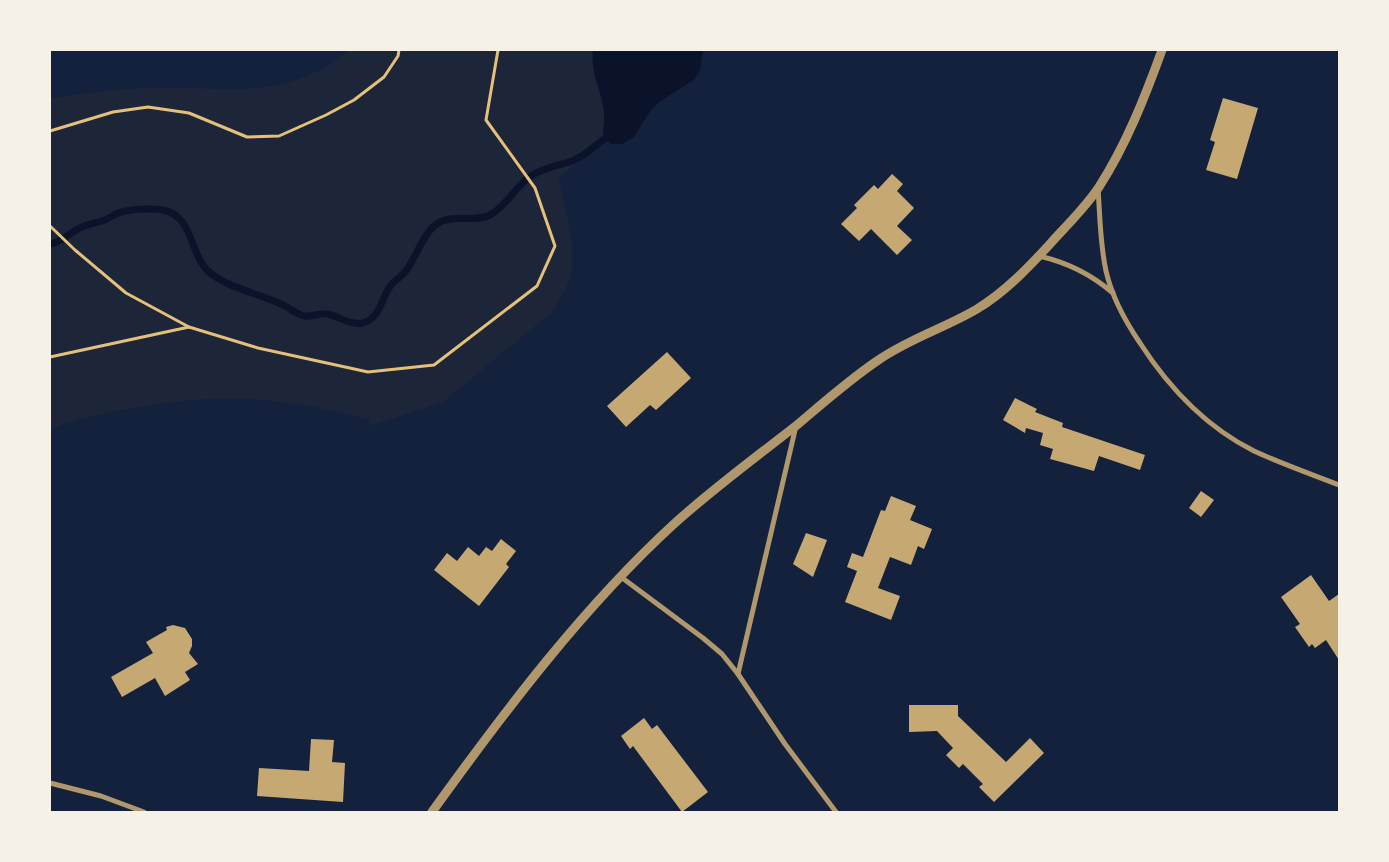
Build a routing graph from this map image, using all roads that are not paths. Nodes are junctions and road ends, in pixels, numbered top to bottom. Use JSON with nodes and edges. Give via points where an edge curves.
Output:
{"nodes":[{"id":1,"x":1162,"y":50,"type":"edge"},
{"id":2,"x":1098,"y":188,"type":"junction"},
{"id":3,"x":1039,"y":256,"type":"junction"},
{"id":4,"x":1113,"y":293,"type":"junction"},
{"id":5,"x":796,"y":425,"type":"junction"},
{"id":6,"x":1339,"y":485,"type":"edge"},
{"id":7,"x":621,"y":576,"type":"junction"},
{"id":8,"x":738,"y":674,"type":"junction"},
{"id":9,"x":50,"y":783,"type":"edge"},
{"id":10,"x":144,"y":812,"type":"edge"},
{"id":11,"x":432,"y":812,"type":"edge"},
{"id":12,"x":836,"y":812,"type":"edge"}],
"edges":[{"from":1,"to":2,"type":"street","via":[[1123,143]]},
{"from":2,"to":3,"type":"street"},
{"from":2,"to":4,"type":"street","via":[[1102,248]]},
{"from":3,"to":4,"type":"street","via":[[1075,269]]},
{"from":3,"to":5,"type":"street","via":[[1014,282],[980,308],[878,359]]},
{"from":4,"to":6,"type":"street","via":[[1126,322],[1152,363],[1196,412],[1254,451]]},
{"from":5,"to":7,"type":"street","via":[[676,522]]},
{"from":5,"to":8,"type":"street"},
{"from":7,"to":8,"type":"street","via":[[703,638]]},
{"from":7,"to":11,"type":"street","via":[[531,681]]},
{"from":8,"to":12,"type":"street"},
{"from":9,"to":10,"type":"street","via":[[101,796]]}]}
